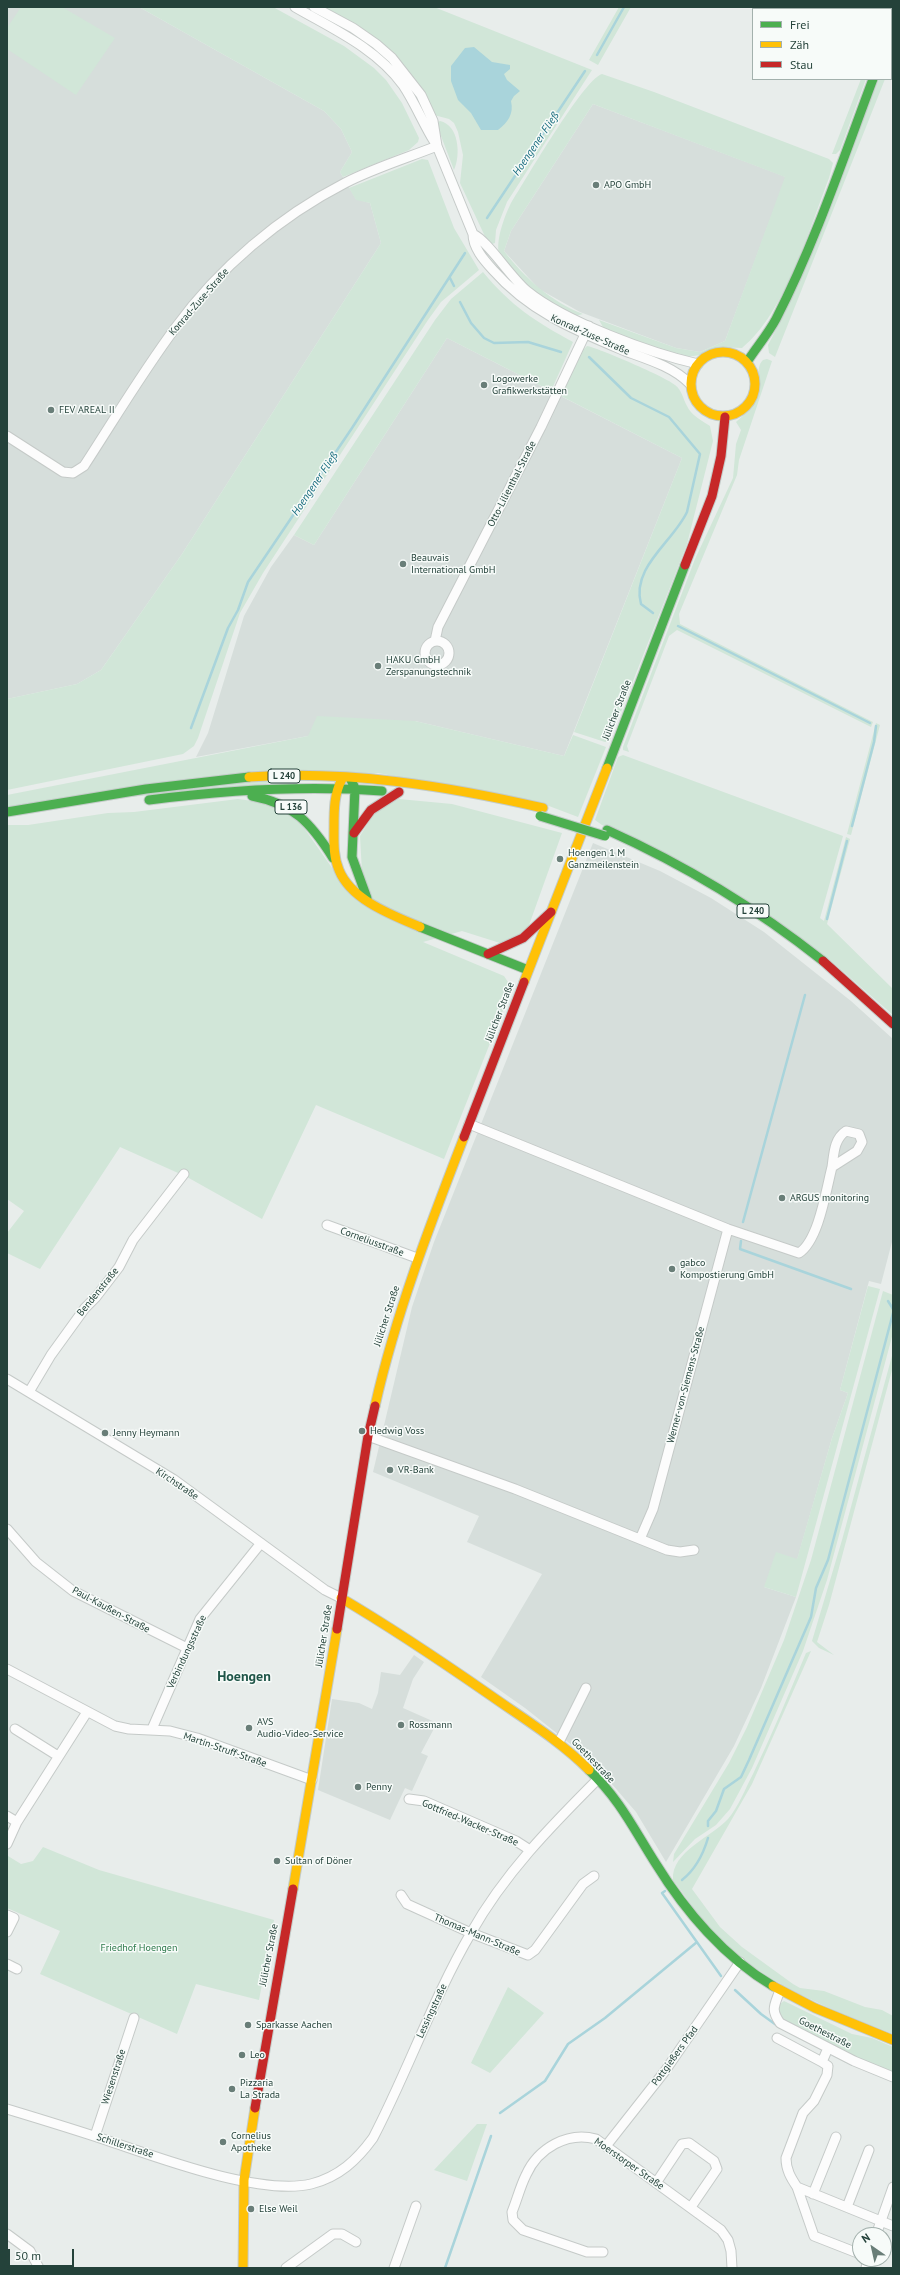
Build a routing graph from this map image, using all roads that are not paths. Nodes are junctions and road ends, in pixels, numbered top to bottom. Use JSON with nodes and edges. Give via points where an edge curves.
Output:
{"nodes":[{"id":1,"x":295,"y":7,"type":"edge"},
{"id":2,"x":314,"y":7,"type":"edge"},
{"id":3,"x":873,"y":80,"type":"edge"},
{"id":4,"x":437,"y":146,"type":"junction"},
{"id":5,"x":586,"y":330,"type":"junction"},
{"id":6,"x":747,"y":362,"type":"junction"},
{"id":7,"x":698,"y":364,"type":"junction"},
{"id":8,"x":690,"y":384,"type":"junction"},
{"id":9,"x":726,"y":417,"type":"junction"},
{"id":10,"x":7,"y":436,"type":"edge"},
{"id":11,"x":435,"y":641,"type":"dead end"},
{"id":12,"x":347,"y":776,"type":"junction"},
{"id":13,"x":337,"y":787,"type":"junction"},
{"id":14,"x":355,"y":788,"type":"junction"},
{"id":15,"x":219,"y":791,"type":"junction"},
{"id":16,"x":436,"y":797,"type":"dead end"},
{"id":17,"x":140,"y":801,"type":"dead end"},
{"id":18,"x":101,"y":806,"type":"dead end"},
{"id":19,"x":7,"y":812,"type":"edge"},
{"id":20,"x":541,"y":812,"type":"junction"},
{"id":21,"x":7,"y":820,"type":"edge"},
{"id":22,"x":352,"y":838,"type":"junction"},
{"id":23,"x":337,"y":864,"type":"junction"},
{"id":24,"x":369,"y":900,"type":"junction"},
{"id":25,"x":550,"y":912,"type":"junction"},
{"id":26,"x":488,"y":954,"type":"junction"},
{"id":27,"x":528,"y":970,"type":"junction"},
{"id":28,"x":893,"y":1024,"type":"edge"},
{"id":29,"x":469,"y":1124,"type":"junction"},
{"id":30,"x":832,"y":1167,"type":"dead end"},
{"id":31,"x":184,"y":1174,"type":"dead end"},
{"id":32,"x":327,"y":1225,"type":"dead end"},
{"id":33,"x":728,"y":1230,"type":"junction"},
{"id":34,"x":417,"y":1258,"type":"junction"},
{"id":35,"x":7,"y":1379,"type":"edge"},
{"id":36,"x":29,"y":1392,"type":"junction"},
{"id":37,"x":368,"y":1436,"type":"junction"},
{"id":38,"x":7,"y":1529,"type":"edge"},
{"id":39,"x":640,"y":1539,"type":"junction"},
{"id":40,"x":260,"y":1543,"type":"junction"},
{"id":41,"x":694,"y":1550,"type":"dead end"},
{"id":42,"x":341,"y":1598,"type":"junction"},
{"id":43,"x":187,"y":1648,"type":"junction"},
{"id":44,"x":7,"y":1669,"type":"edge"},
{"id":45,"x":586,"y":1688,"type":"dead end"},
{"id":46,"x":87,"y":1712,"type":"junction"},
{"id":47,"x":16,"y":1729,"type":"dead end"},
{"id":48,"x":152,"y":1729,"type":"junction"},
{"id":49,"x":559,"y":1742,"type":"junction"},
{"id":50,"x":58,"y":1756,"type":"junction"},
{"id":51,"x":598,"y":1779,"type":"junction"},
{"id":52,"x":312,"y":1780,"type":"junction"},
{"id":53,"x":409,"y":1800,"type":"dead end"},
{"id":54,"x":7,"y":1816,"type":"edge"},
{"id":55,"x":16,"y":1822,"type":"junction"},
{"id":56,"x":7,"y":1844,"type":"edge"},
{"id":57,"x":530,"y":1850,"type":"junction"},
{"id":58,"x":594,"y":1876,"type":"dead end"},
{"id":59,"x":401,"y":1894,"type":"dead end"},
{"id":60,"x":7,"y":1915,"type":"edge"},
{"id":61,"x":7,"y":1932,"type":"edge"},
{"id":62,"x":470,"y":1933,"type":"junction"},
{"id":63,"x":740,"y":1962,"type":"junction"},
{"id":64,"x":7,"y":1964,"type":"edge"},
{"id":65,"x":17,"y":1969,"type":"dead end"},
{"id":66,"x":780,"y":1990,"type":"junction"},
{"id":67,"x":134,"y":2018,"type":"dead end"},
{"id":68,"x":778,"y":2038,"type":"dead end"},
{"id":69,"x":893,"y":2040,"type":"edge"},
{"id":70,"x":828,"y":2048,"type":"junction"},
{"id":71,"x":822,"y":2062,"type":"junction"},
{"id":72,"x":893,"y":2077,"type":"edge"},
{"id":73,"x":7,"y":2109,"type":"edge"},
{"id":74,"x":95,"y":2136,"type":"junction"},
{"id":75,"x":836,"y":2137,"type":"dead end"},
{"id":76,"x":606,"y":2146,"type":"junction"},
{"id":77,"x":869,"y":2150,"type":"dead end"},
{"id":78,"x":244,"y":2180,"type":"junction"},
{"id":79,"x":656,"y":2183,"type":"junction"},
{"id":80,"x":797,"y":2187,"type":"junction"},
{"id":81,"x":893,"y":2188,"type":"edge"},
{"id":82,"x":813,"y":2194,"type":"junction"},
{"id":83,"x":416,"y":2206,"type":"dead end"},
{"id":84,"x":691,"y":2207,"type":"junction"},
{"id":85,"x":847,"y":2207,"type":"junction"},
{"id":86,"x":880,"y":2221,"type":"junction"},
{"id":87,"x":893,"y":2226,"type":"edge"},
{"id":88,"x":878,"y":2227,"type":"edge"},
{"id":89,"x":7,"y":2234,"type":"edge"},
{"id":90,"x":356,"y":2242,"type":"dead end"},
{"id":91,"x":852,"y":2251,"type":"edge"},
{"id":92,"x":603,"y":2252,"type":"dead end"},
{"id":93,"x":39,"y":2268,"type":"edge"},
{"id":94,"x":243,"y":2268,"type":"edge"},
{"id":95,"x":286,"y":2268,"type":"edge"},
{"id":96,"x":394,"y":2268,"type":"edge"},
{"id":97,"x":732,"y":2268,"type":"edge"}],
"edges":[{"from":1,"to":4,"type":"street","name":"Konrad-Zuse-Straße","via":[[381,60],[403,86]]},
{"from":2,"to":4,"type":"street","name":"Konrad-Zuse-Straße","via":[[353,28],[392,58],[421,95],[433,121]]},
{"from":3,"to":6,"type":"main road","via":[[827,201],[790,288],[774,320]]},
{"from":4,"to":5,"type":"street","name":"Konrad-Zuse-Straße","via":[[473,234],[481,238],[510,275],[528,291]]},
{"from":4,"to":10,"type":"street","name":"Konrad-Zuse-Straße","via":[[345,183],[264,236],[223,272],[175,328],[84,466],[73,473],[63,472]]},
{"from":5,"to":7,"type":"street","name":"Konrad-Zuse-Straße"},
{"from":5,"to":8,"type":"street","name":"Konrad-Zuse-Straße","via":[[683,376]]},
{"from":5,"to":11,"type":"street","name":"Otto-Lilienthal-Straße","via":[[542,428],[438,627]]},
{"from":6,"to":7,"type":"main road","via":[[738,355],[716,352],[706,356]]},
{"from":6,"to":9,"type":"main road","via":[[754,378],[753,396],[747,406],[737,414]]},
{"from":7,"to":8,"type":"main road","via":[[692,373]]},
{"from":8,"to":9,"type":"main road","via":[[697,404],[705,412]]},
{"from":9,"to":25,"type":"main road","name":"Jülicher Straße","via":[[720,464],[712,496]]},
{"from":12,"to":13,"type":"main road","number":"L 136"},
{"from":12,"to":14,"type":"main road"},
{"from":12,"to":19,"type":"main road","number":"L 240","via":[[224,779]]},
{"from":12,"to":20,"type":"main road","number":"L 240","via":[[451,789]]},
{"from":13,"to":14,"type":"main road","number":"L 240"},
{"from":13,"to":15,"type":"main road","number":"L 240"},
{"from":13,"to":23,"type":"main road","number":"L 136","via":[[334,798],[334,848]]},
{"from":14,"to":22,"type":"main road"},
{"from":14,"to":22,"type":"main road","number":"L 240","via":[[402,793],[371,810]]},
{"from":15,"to":17,"type":"main road","number":"L 240"},
{"from":15,"to":23,"type":"main road","number":"L 136","via":[[268,798],[289,806],[314,829]]},
{"from":16,"to":20,"type":"main road","number":"L 240"},
{"from":18,"to":21,"type":"main road"},
{"from":20,"to":28,"type":"main road","number":"L 240","via":[[645,846],[694,872],[818,958]]},
{"from":22,"to":24,"type":"main road","via":[[354,866]]},
{"from":23,"to":24,"type":"main road","number":"L 136","via":[[347,883]]},
{"from":24,"to":26,"type":"main road","number":"L 136","via":[[396,917]]},
{"from":25,"to":26,"type":"main road","via":[[530,933],[512,946]]},
{"from":25,"to":27,"type":"main road","name":"Jülicher Straße"},
{"from":26,"to":27,"type":"main road","number":"L 136"},
{"from":27,"to":29,"type":"main road","name":"Jülicher Straße"},
{"from":29,"to":33,"type":"street"},
{"from":29,"to":34,"type":"main road","name":"Jülicher Straße"},
{"from":30,"to":33,"type":"street","via":[[815,1230],[806,1248],[799,1253]]},
{"from":31,"to":36,"type":"street","name":"Bendenstraße","via":[[133,1240],[119,1267],[51,1355]]},
{"from":32,"to":34,"type":"street","name":"Corneliusstraße"},
{"from":33,"to":39,"type":"street","name":"Werner-von-Siemens-Straße","via":[[653,1509]]},
{"from":34,"to":37,"type":"main road","name":"Jülicher Straße","via":[[387,1352]]},
{"from":35,"to":36,"type":"street","name":"Kirchstraße"},
{"from":36,"to":40,"type":"street","name":"Kirchstraße","via":[[173,1479]]},
{"from":37,"to":39,"type":"street","via":[[515,1489]]},
{"from":37,"to":42,"type":"main road","name":"Jülicher Straße"},
{"from":38,"to":43,"type":"street","name":"Paul-Kaußen-Straße","via":[[36,1562],[73,1591]]},
{"from":39,"to":41,"type":"street","via":[[667,1550]]},
{"from":40,"to":42,"type":"street","name":"Kirchstraße","via":[[325,1590]]},
{"from":40,"to":43,"type":"street","name":"Verbindungsstraße","via":[[200,1619]]},
{"from":42,"to":49,"type":"main road","name":"Goethestraße","via":[[380,1621]]},
{"from":42,"to":52,"type":"main road","name":"Jülicher Straße"},
{"from":43,"to":48,"type":"street","name":"Verbindungsstraße"},
{"from":44,"to":46,"type":"street","name":"Martin-Struff-Straße"},
{"from":45,"to":49,"type":"street"},
{"from":46,"to":48,"type":"street","name":"Martin-Struff-Straße","via":[[116,1726]]},
{"from":46,"to":50,"type":"street"},
{"from":47,"to":50,"type":"street"},
{"from":48,"to":52,"type":"street","name":"Martin-Struff-Straße","via":[[197,1738]]},
{"from":49,"to":51,"type":"main road","name":"Goethestraße"},
{"from":50,"to":55,"type":"street"},
{"from":51,"to":57,"type":"street","name":"Lessingstraße"},
{"from":51,"to":63,"type":"main road","name":"Goethestraße","via":[[629,1818],[660,1872],[693,1916]]},
{"from":52,"to":78,"type":"main road","name":"Jülicher Straße","via":[[269,2016]]},
{"from":53,"to":57,"type":"street","name":"Gottfried-Wacker-Straße","via":[[424,1801],[516,1841]]},
{"from":54,"to":55,"type":"street"},
{"from":55,"to":56,"type":"street"},
{"from":57,"to":62,"type":"street","name":"Lessingstraße"},
{"from":58,"to":62,"type":"street","name":"Thomas-Mann-Straße","via":[[583,1884],[528,1956]]},
{"from":59,"to":62,"type":"street","name":"Thomas-Mann-Straße","via":[[407,1904]]},
{"from":60,"to":61,"type":"street","via":[[14,1918]]},
{"from":62,"to":78,"type":"street","name":"Lessingstraße","via":[[373,2138],[354,2162],[340,2172],[312,2184],[283,2186]]},
{"from":63,"to":66,"type":"main road","name":"Goethestraße"},
{"from":63,"to":76,"type":"street","name":"Pottgießers Pfad","via":[[665,2071]]},
{"from":64,"to":65,"type":"street"},
{"from":66,"to":69,"type":"main road","name":"Goethestraße","via":[[843,2021]]},
{"from":66,"to":70,"type":"street","name":"Goethestraße","via":[[773,2010],[780,2023]]},
{"from":67,"to":74,"type":"street","name":"Wiesenstraße"},
{"from":68,"to":71,"type":"street"},
{"from":70,"to":71,"type":"street"},
{"from":70,"to":72,"type":"street","name":"Goethestraße"},
{"from":71,"to":80,"type":"street","via":[[828,2066],[827,2075],[814,2101],[803,2113],[786,2158],[789,2176]]},
{"from":73,"to":74,"type":"street","name":"Schillerstraße"},
{"from":74,"to":78,"type":"street","name":"Schillerstraße","via":[[183,2165]]},
{"from":75,"to":82,"type":"street"},
{"from":76,"to":79,"type":"street","name":"Moerstorper Straße"},
{"from":76,"to":92,"type":"street","name":"Moerstorper Straße","via":[[596,2139],[585,2136],[562,2140],[550,2147],[531,2166],[526,2175],[512,2216],[517,2227],[523,2230],[587,2252]]},
{"from":77,"to":85,"type":"street"},
{"from":78,"to":94,"type":"main road","name":"Jülicher Straße"},
{"from":79,"to":84,"type":"street","name":"Moerstorper Straße"},
{"from":79,"to":84,"type":"street","via":[[682,2144],[689,2143],[714,2161],[717,2169]]},
{"from":80,"to":82,"type":"street"},
{"from":80,"to":91,"type":"street","via":[[814,2236]]},
{"from":81,"to":86,"type":"street"},
{"from":82,"to":85,"type":"street"},
{"from":83,"to":96,"type":"street"},
{"from":84,"to":97,"type":"street","name":"Moerstorper Straße","via":[[712,2222],[724,2235],[731,2251]]},
{"from":85,"to":86,"type":"street"},
{"from":86,"to":87,"type":"street"},
{"from":86,"to":88,"type":"street"},
{"from":89,"to":93,"type":"street","via":[[30,2251]]},
{"from":90,"to":95,"type":"street","via":[[342,2234],[333,2234]]}]}
